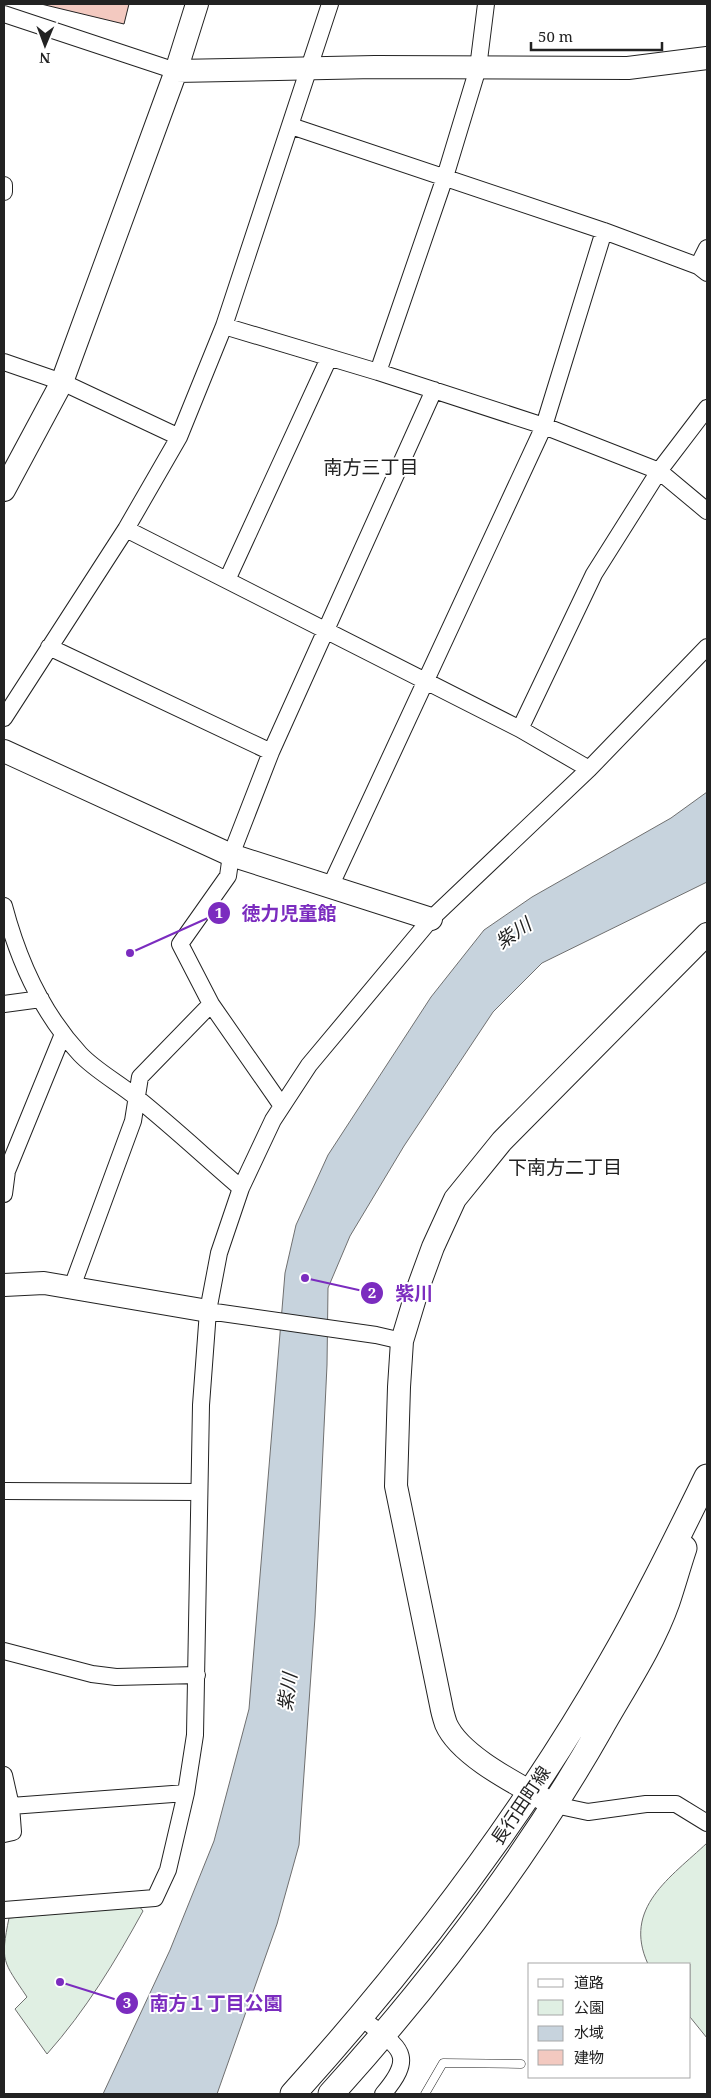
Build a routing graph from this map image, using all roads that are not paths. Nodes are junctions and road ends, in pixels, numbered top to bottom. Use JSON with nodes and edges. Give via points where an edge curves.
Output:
{"nodes":[{"id":1,"x":197,"y":4,"type":"edge"},
{"id":2,"x":330,"y":4,"type":"edge"},
{"id":3,"x":486,"y":4,"type":"edge"},
{"id":4,"x":4,"y":14,"type":"edge"},
{"id":5,"x":707,"y":58,"type":"edge"},
{"id":6,"x":308,"y":68,"type":"junction"},
{"id":7,"x":478,"y":68,"type":"junction"},
{"id":8,"x":176,"y":71,"type":"junction"},
{"id":9,"x":291,"y":126,"type":"junction"},
{"id":10,"x":445,"y":177,"type":"junction"},
{"id":11,"x":4,"y":186,"type":"edge"},
{"id":12,"x":4,"y":192,"type":"edge"},
{"id":13,"x":604,"y":231,"type":"junction"},
{"id":14,"x":707,"y":248,"type":"edge"},
{"id":15,"x":702,"y":269,"type":"edge"},
{"id":16,"x":224,"y":326,"type":"junction"},
{"id":17,"x":329,"y":358,"type":"junction"},
{"id":18,"x":4,"y":362,"type":"edge"},
{"id":19,"x":378,"y":372,"type":"junction"},
{"id":20,"x":62,"y":382,"type":"junction"},
{"id":21,"x":434,"y":390,"type":"junction"},
{"id":22,"x":707,"y":408,"type":"edge"},
{"id":23,"x":544,"y":426,"type":"junction"},
{"id":24,"x":179,"y":438,"type":"junction"},
{"id":25,"x":659,"y":471,"type":"junction"},
{"id":26,"x":4,"y":490,"type":"edge"},
{"id":27,"x":707,"y":511,"type":"edge"},
{"id":28,"x":126,"y":529,"type":"junction"},
{"id":29,"x":227,"y":580,"type":"junction"},
{"id":30,"x":326,"y":630,"type":"junction"},
{"id":31,"x":50,"y":647,"type":"junction"},
{"id":32,"x":707,"y":647,"type":"edge"},
{"id":33,"x":425,"y":680,"type":"junction"},
{"id":34,"x":4,"y":718,"type":"edge"},
{"id":35,"x":520,"y":729,"type":"junction"},
{"id":36,"x":4,"y":751,"type":"edge"},
{"id":37,"x":271,"y":752,"type":"junction"},
{"id":38,"x":589,"y":769,"type":"junction"},
{"id":39,"x":231,"y":855,"type":"junction"},
{"id":40,"x":330,"y":887,"type":"junction"},
{"id":41,"x":4,"y":906,"type":"edge"},
{"id":42,"x":432,"y":919,"type":"junction"},
{"id":43,"x":707,"y":934,"type":"edge"},
{"id":44,"x":41,"y":999,"type":"junction"},
{"id":45,"x":4,"y":1004,"type":"edge"},
{"id":46,"x":211,"y":1004,"type":"junction"},
{"id":47,"x":63,"y":1034,"type":"junction"},
{"id":48,"x":137,"y":1098,"type":"junction"},
{"id":49,"x":282,"y":1106,"type":"junction"},
{"id":50,"x":5,"y":1170,"type":"edge"},
{"id":51,"x":241,"y":1188,"type":"junction"},
{"id":52,"x":4,"y":1194,"type":"edge"},
{"id":53,"x":4,"y":1285,"type":"edge"},
{"id":54,"x":72,"y":1287,"type":"junction"},
{"id":55,"x":208,"y":1311,"type":"junction"},
{"id":56,"x":402,"y":1341,"type":"junction"},
{"id":57,"x":705,"y":1481,"type":"edge"},
{"id":58,"x":4,"y":1491,"type":"edge"},
{"id":59,"x":199,"y":1492,"type":"junction"},
{"id":60,"x":4,"y":1651,"type":"edge"},
{"id":61,"x":196,"y":1675,"type":"junction"},
{"id":62,"x":4,"y":1775,"type":"edge"},
{"id":63,"x":186,"y":1792,"type":"junction"},
{"id":64,"x":531,"y":1792,"type":"junction"},
{"id":65,"x":555,"y":1805,"type":"junction"},
{"id":66,"x":12,"y":1806,"type":"junction"},
{"id":67,"x":707,"y":1823,"type":"edge"},
{"id":68,"x":4,"y":1834,"type":"edge"},
{"id":69,"x":4,"y":1910,"type":"edge"},
{"id":70,"x":362,"y":2018,"type":"junction"},
{"id":71,"x":384,"y":2036,"type":"junction"},
{"id":72,"x":521,"y":2064,"type":"dead end"},
{"id":73,"x":293,"y":2094,"type":"edge"},
{"id":74,"x":331,"y":2094,"type":"edge"},
{"id":75,"x":383,"y":2094,"type":"edge"},
{"id":76,"x":425,"y":2094,"type":"edge"}],
"edges":[{"from":1,"to":8,"type":"street"},
{"from":2,"to":6,"type":"street"},
{"from":3,"to":7,"type":"street"},
{"from":4,"to":8,"type":"street"},
{"from":5,"to":7,"type":"street","via":[[628,68]]},
{"from":6,"to":7,"type":"street"},
{"from":6,"to":8,"type":"street"},
{"from":6,"to":9,"type":"street"},
{"from":7,"to":10,"type":"street"},
{"from":8,"to":20,"type":"street"},
{"from":9,"to":10,"type":"street"},
{"from":9,"to":16,"type":"street"},
{"from":10,"to":13,"type":"street"},
{"from":10,"to":19,"type":"street"},
{"from":11,"to":12,"type":"street"},
{"from":13,"to":15,"type":"street"},
{"from":13,"to":23,"type":"street"},
{"from":14,"to":15,"type":"street"},
{"from":16,"to":17,"type":"street"},
{"from":16,"to":24,"type":"street"},
{"from":17,"to":19,"type":"street"},
{"from":17,"to":29,"type":"street"},
{"from":18,"to":20,"type":"street"},
{"from":19,"to":21,"type":"street"},
{"from":20,"to":24,"type":"street"},
{"from":20,"to":26,"type":"street"},
{"from":21,"to":23,"type":"street"},
{"from":21,"to":30,"type":"street"},
{"from":22,"to":25,"type":"street"},
{"from":23,"to":25,"type":"street"},
{"from":23,"to":33,"type":"street"},
{"from":24,"to":28,"type":"street"},
{"from":25,"to":27,"type":"street"},
{"from":25,"to":35,"type":"street","via":[[594,574]]},
{"from":28,"to":29,"type":"street"},
{"from":28,"to":31,"type":"street"},
{"from":29,"to":30,"type":"street"},
{"from":30,"to":33,"type":"street"},
{"from":30,"to":37,"type":"street"},
{"from":31,"to":34,"type":"street"},
{"from":31,"to":37,"type":"street"},
{"from":32,"to":38,"type":"street"},
{"from":33,"to":35,"type":"street"},
{"from":33,"to":40,"type":"street"},
{"from":35,"to":38,"type":"street"},
{"from":36,"to":39,"type":"street"},
{"from":37,"to":39,"type":"street"},
{"from":38,"to":42,"type":"street"},
{"from":39,"to":40,"type":"street"},
{"from":39,"to":46,"type":"street","via":[[228,876],[180,944]]},
{"from":40,"to":42,"type":"street"},
{"from":41,"to":44,"type":"street","via":[[14,945]]},
{"from":42,"to":49,"type":"street","via":[[309,1065]]},
{"from":43,"to":56,"type":"street","via":[[502,1141],[455,1199],[433,1246]]},
{"from":44,"to":45,"type":"street"},
{"from":44,"to":47,"type":"street"},
{"from":46,"to":48,"type":"street","via":[[140,1077]]},
{"from":46,"to":49,"type":"street"},
{"from":47,"to":48,"type":"street","via":[[81,1056]]},
{"from":47,"to":50,"type":"street"},
{"from":48,"to":51,"type":"street"},
{"from":48,"to":54,"type":"street","via":[[133,1121]]},
{"from":49,"to":51,"type":"street"},
{"from":50,"to":52,"type":"street"},
{"from":51,"to":55,"type":"street","via":[[220,1253]]},
{"from":53,"to":54,"type":"street","via":[[44,1283]]},
{"from":54,"to":55,"type":"street"},
{"from":55,"to":56,"type":"street"},
{"from":55,"to":59,"type":"street"},
{"from":56,"to":64,"type":"street","via":[[396,1486],[441,1705],[447,1725],[461,1744],[478,1759]]},
{"from":57,"to":64,"type":"main road","name":"長行田町線","via":[[611,1664]]},
{"from":57,"to":65,"type":"main road","name":"長行田町線","via":[[666,1603],[634,1668]]},
{"from":58,"to":59,"type":"street"},
{"from":59,"to":61,"type":"street"},
{"from":60,"to":61,"type":"street","via":[[92,1674],[116,1677]]},
{"from":61,"to":63,"type":"street","via":[[196,1735]]},
{"from":62,"to":66,"type":"street"},
{"from":63,"to":66,"type":"street"},
{"from":63,"to":69,"type":"street","via":[[168,1870],[155,1898]]},
{"from":64,"to":65,"type":"street"},
{"from":64,"to":70,"type":"main road","name":"長行田町線","via":[[464,1888]]},
{"from":65,"to":67,"type":"street","via":[[588,1812],[646,1804],[676,1804]]},
{"from":65,"to":71,"type":"main road","name":"長行田町線","via":[[474,1923]]},
{"from":66,"to":68,"type":"street","via":[[14,1832]]},
{"from":70,"to":71,"type":"street"},
{"from":70,"to":73,"type":"main road","name":"長行田町線"},
{"from":71,"to":74,"type":"main road","name":"長行田町線"},
{"from":71,"to":75,"type":"street","via":[[398,2049],[402,2068]]},
{"from":72,"to":76,"type":"lane","via":[[443,2063]]}]}
